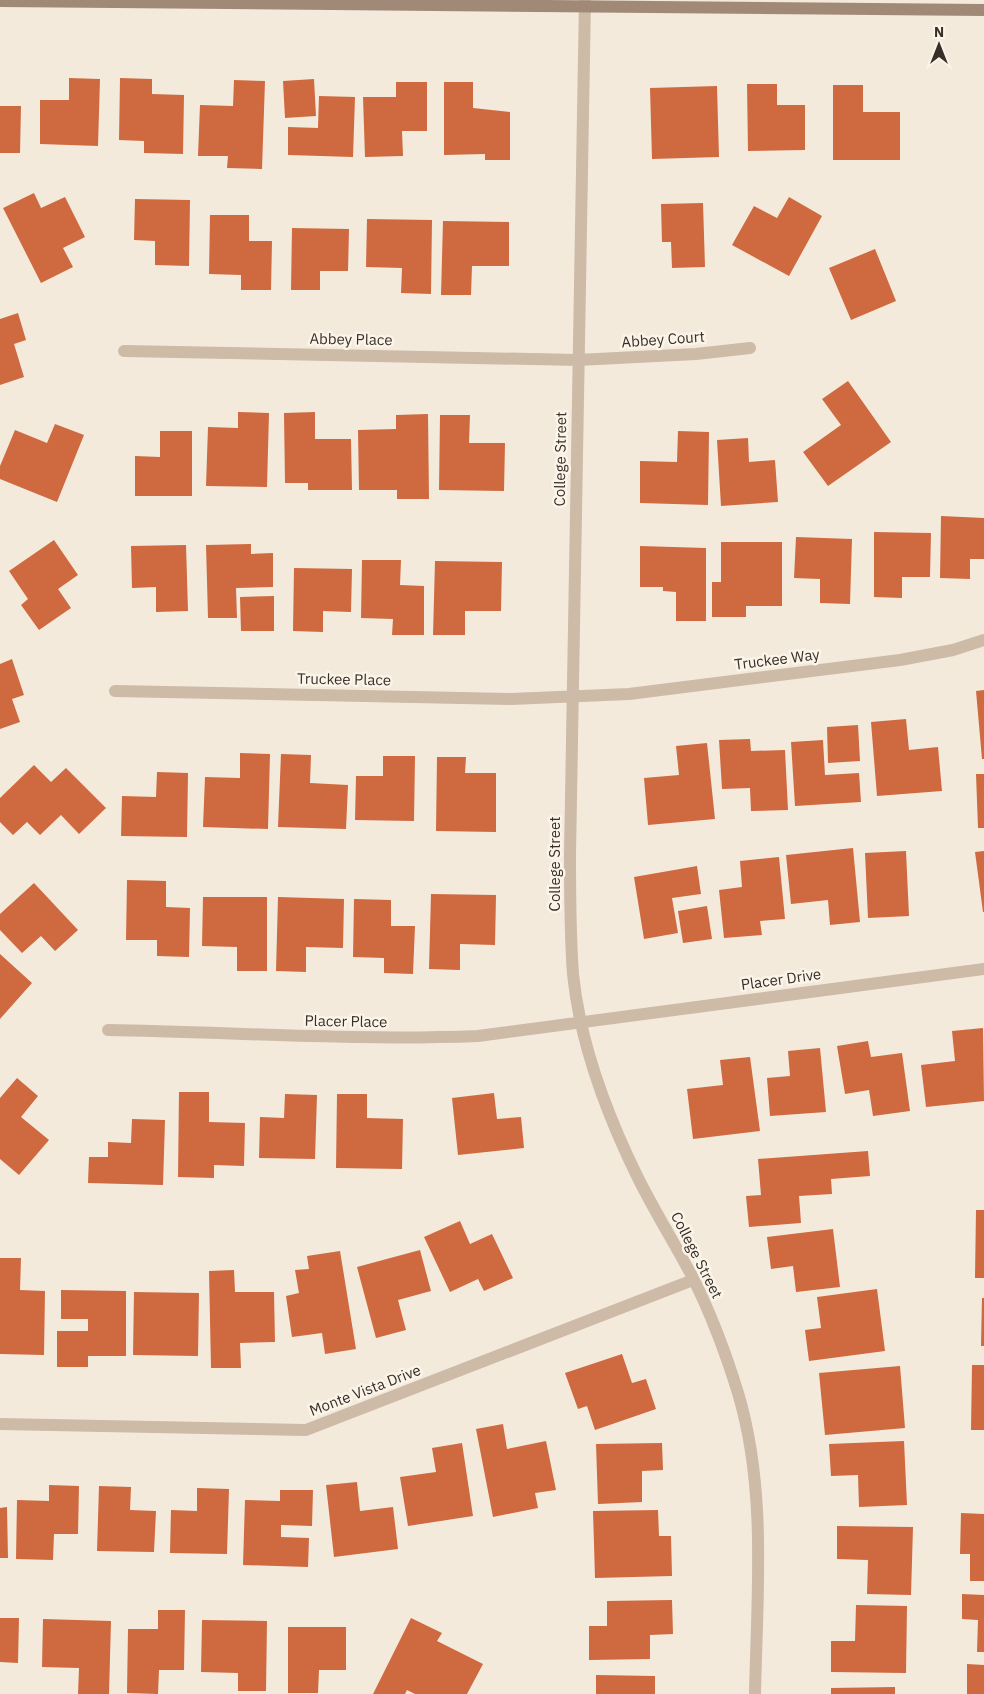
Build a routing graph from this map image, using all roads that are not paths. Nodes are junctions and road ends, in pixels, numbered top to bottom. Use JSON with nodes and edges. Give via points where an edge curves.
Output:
{"nodes":[{"id":1,"x":0,"y":1,"type":"edge"},
{"id":2,"x":585,"y":3,"type":"edge"},
{"id":3,"x":984,"y":10,"type":"edge"},
{"id":4,"x":750,"y":348,"type":"dead end"},
{"id":5,"x":124,"y":351,"type":"dead end"},
{"id":6,"x":578,"y":360,"type":"junction"},
{"id":7,"x":984,"y":640,"type":"edge"},
{"id":8,"x":116,"y":691,"type":"dead end"},
{"id":9,"x":573,"y":698,"type":"junction"},
{"id":10,"x":984,"y":968,"type":"edge"},
{"id":11,"x":582,"y":1022,"type":"junction"},
{"id":12,"x":108,"y":1030,"type":"dead end"},
{"id":13,"x":693,"y":1280,"type":"junction"},
{"id":14,"x":0,"y":1424,"type":"edge"},
{"id":15,"x":755,"y":1694,"type":"edge"}],
"edges":[{"from":1,"to":2,"type":"main road"},
{"from":2,"to":3,"type":"main road"},
{"from":2,"to":6,"type":"street","name":"College Street"},
{"from":4,"to":6,"type":"street","name":"Abbey Court","via":[[687,355]]},
{"from":5,"to":6,"type":"street","name":"Abbey Place"},
{"from":6,"to":9,"type":"street","name":"College Street"},
{"from":7,"to":9,"type":"street","name":"Truckee Way","via":[[953,650],[900,660],[630,694]]},
{"from":8,"to":9,"type":"street","name":"Truckee Place"},
{"from":9,"to":11,"type":"street","name":"College Street","via":[[570,919],[574,976]]},
{"from":10,"to":11,"type":"street","name":"Placer Drive"},
{"from":11,"to":12,"type":"street","name":"Placer Place","via":[[478,1036],[423,1038]]},
{"from":11,"to":13,"type":"street","name":"College Street","via":[[592,1064],[610,1114],[638,1177]]},
{"from":13,"to":14,"type":"street","name":"Monte Vista Drive","via":[[306,1430]]},
{"from":13,"to":15,"type":"street","name":"College Street","via":[[720,1340],[738,1394],[750,1448],[756,1508]]}]}
